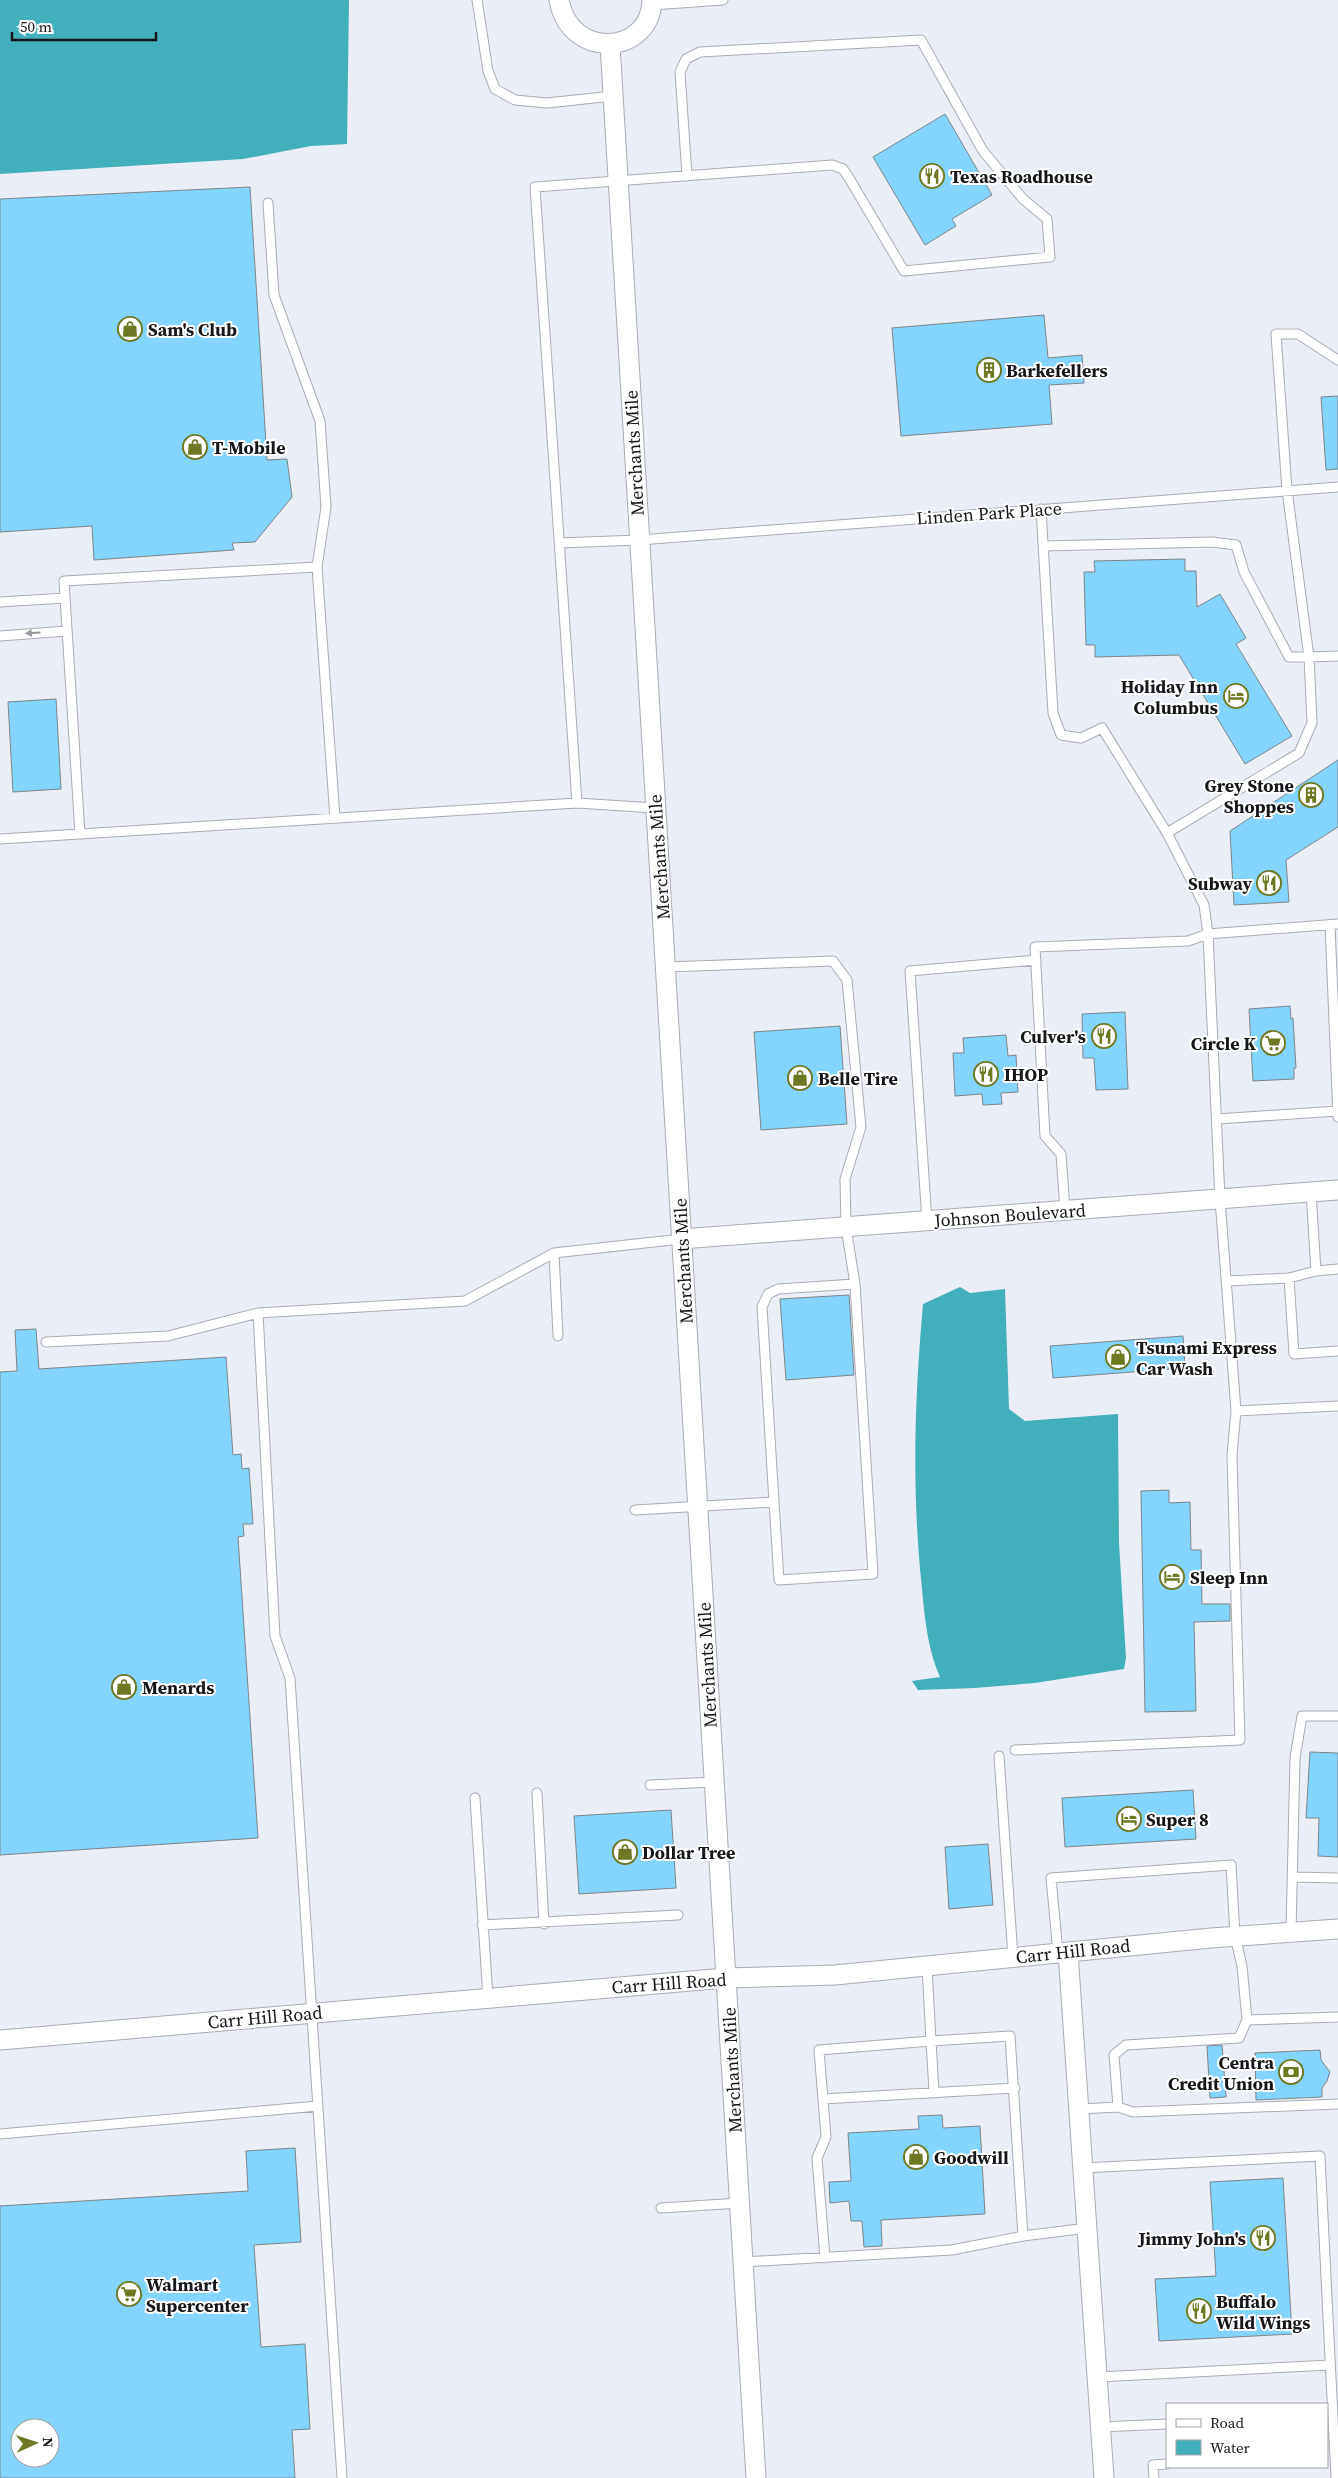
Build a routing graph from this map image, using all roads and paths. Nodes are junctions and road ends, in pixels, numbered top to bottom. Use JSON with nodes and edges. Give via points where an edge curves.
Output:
{"nodes":[{"id":1,"x":477,"y":0,"type":"edge"},
{"id":2,"x":559,"y":0,"type":"edge"},
{"id":3,"x":714,"y":0,"type":"edge"},
{"id":4,"x":723,"y":0,"type":"edge"},
{"id":5,"x":652,"y":2,"type":"edge"},
{"id":6,"x":610,"y":44,"type":"junction"},
{"id":7,"x":613,"y":96,"type":"junction"},
{"id":8,"x":687,"y":176,"type":"junction"},
{"id":9,"x":618,"y":182,"type":"junction"},
{"id":10,"x":268,"y":203,"type":"dead end"},
{"id":11,"x":1338,"y":360,"type":"edge"},
{"id":12,"x":1338,"y":487,"type":"edge"},
{"id":13,"x":1286,"y":490,"type":"junction"},
{"id":14,"x":1041,"y":509,"type":"junction"},
{"id":15,"x":639,"y":540,"type":"junction"},
{"id":16,"x":559,"y":543,"type":"junction"},
{"id":17,"x":1044,"y":546,"type":"junction"},
{"id":18,"x":316,"y":567,"type":"junction"},
{"id":19,"x":65,"y":598,"type":"junction"},
{"id":20,"x":0,"y":602,"type":"edge"},
{"id":21,"x":67,"y":631,"type":"junction"},
{"id":22,"x":0,"y":636,"type":"edge"},
{"id":23,"x":1338,"y":656,"type":"edge"},
{"id":24,"x":1309,"y":657,"type":"junction"},
{"id":25,"x":577,"y":803,"type":"junction"},
{"id":26,"x":655,"y":808,"type":"junction"},
{"id":27,"x":335,"y":818,"type":"junction"},
{"id":28,"x":1167,"y":833,"type":"junction"},
{"id":29,"x":80,"y":834,"type":"junction"},
{"id":30,"x":0,"y":839,"type":"edge"},
{"id":31,"x":1334,"y":925,"type":"edge"},
{"id":32,"x":1208,"y":934,"type":"junction"},
{"id":33,"x":1036,"y":960,"type":"junction"},
{"id":34,"x":666,"y":966,"type":"junction"},
{"id":35,"x":1338,"y":1111,"type":"edge"},
{"id":36,"x":1338,"y":1117,"type":"edge"},
{"id":37,"x":1217,"y":1119,"type":"junction"},
{"id":38,"x":1338,"y":1190,"type":"edge"},
{"id":39,"x":1312,"y":1192,"type":"junction"},
{"id":40,"x":1220,"y":1198,"type":"junction"},
{"id":41,"x":1064,"y":1210,"type":"junction"},
{"id":42,"x":927,"y":1221,"type":"junction"},
{"id":43,"x":846,"y":1227,"type":"junction"},
{"id":44,"x":681,"y":1239,"type":"junction"},
{"id":45,"x":554,"y":1253,"type":"junction"},
{"id":46,"x":1338,"y":1270,"type":"edge"},
{"id":47,"x":1316,"y":1271,"type":"junction"},
{"id":48,"x":1289,"y":1278,"type":"junction"},
{"id":49,"x":1227,"y":1281,"type":"junction"},
{"id":50,"x":855,"y":1284,"type":"junction"},
{"id":51,"x":258,"y":1313,"type":"junction"},
{"id":52,"x":558,"y":1336,"type":"dead end"},
{"id":53,"x":46,"y":1342,"type":"dead end"},
{"id":54,"x":1338,"y":1351,"type":"edge"},
{"id":55,"x":1338,"y":1406,"type":"edge"},
{"id":56,"x":1236,"y":1411,"type":"junction"},
{"id":57,"x":774,"y":1502,"type":"junction"},
{"id":58,"x":698,"y":1506,"type":"junction"},
{"id":59,"x":635,"y":1510,"type":"dead end"},
{"id":60,"x":1338,"y":1716,"type":"edge"},
{"id":61,"x":1015,"y":1750,"type":"dead end"},
{"id":62,"x":999,"y":1756,"type":"dead end"},
{"id":63,"x":714,"y":1782,"type":"junction"},
{"id":64,"x":650,"y":1785,"type":"dead end"},
{"id":65,"x":537,"y":1793,"type":"dead end"},
{"id":66,"x":475,"y":1798,"type":"dead end"},
{"id":67,"x":1292,"y":1877,"type":"junction"},
{"id":68,"x":1338,"y":1878,"type":"edge"},
{"id":69,"x":678,"y":1916,"type":"dead end"},
{"id":70,"x":544,"y":1924,"type":"junction"},
{"id":71,"x":482,"y":1925,"type":"junction"},
{"id":72,"x":1338,"y":1929,"type":"edge"},
{"id":73,"x":1290,"y":1932,"type":"junction"},
{"id":74,"x":1235,"y":1936,"type":"junction"},
{"id":75,"x":1063,"y":1952,"type":"junction"},
{"id":76,"x":1013,"y":1957,"type":"junction"},
{"id":77,"x":926,"y":1966,"type":"junction"},
{"id":78,"x":726,"y":1978,"type":"junction"},
{"id":79,"x":488,"y":1998,"type":"junction"},
{"id":80,"x":312,"y":2013,"type":"junction"},
{"id":81,"x":1338,"y":2017,"type":"edge"},
{"id":82,"x":1247,"y":2020,"type":"junction"},
{"id":83,"x":0,"y":2040,"type":"edge"},
{"id":84,"x":931,"y":2041,"type":"junction"},
{"id":85,"x":1015,"y":2088,"type":"junction"},
{"id":86,"x":934,"y":2092,"type":"junction"},
{"id":87,"x":823,"y":2099,"type":"junction"},
{"id":88,"x":1338,"y":2104,"type":"edge"},
{"id":89,"x":318,"y":2106,"type":"junction"},
{"id":90,"x":1118,"y":2107,"type":"junction"},
{"id":91,"x":1079,"y":2109,"type":"junction"},
{"id":92,"x":0,"y":2134,"type":"edge"},
{"id":93,"x":1083,"y":2168,"type":"junction"},
{"id":94,"x":740,"y":2203,"type":"junction"},
{"id":95,"x":661,"y":2208,"type":"dead end"},
{"id":96,"x":1088,"y":2228,"type":"junction"},
{"id":97,"x":1023,"y":2236,"type":"junction"},
{"id":98,"x":825,"y":2258,"type":"junction"},
{"id":99,"x":743,"y":2262,"type":"junction"},
{"id":100,"x":1330,"y":2365,"type":"junction"},
{"id":101,"x":1098,"y":2377,"type":"junction"},
{"id":102,"x":1332,"y":2415,"type":"edge"},
{"id":103,"x":1166,"y":2424,"type":"edge"},
{"id":104,"x":1101,"y":2427,"type":"junction"},
{"id":105,"x":1331,"y":2456,"type":"edge"},
{"id":106,"x":1166,"y":2464,"type":"edge"},
{"id":107,"x":342,"y":2478,"type":"edge"},
{"id":108,"x":756,"y":2478,"type":"edge"},
{"id":109,"x":1104,"y":2478,"type":"edge"},
{"id":110,"x":1154,"y":2478,"type":"edge"},
{"id":111,"x":1336,"y":2478,"type":"edge"}],
"edges":[{"from":1,"to":7,"type":"lane","via":[[488,70],[495,89],[515,100],[547,102]]},
{"from":2,"to":6,"type":"street","via":[[569,26],[580,37],[594,43]]},
{"from":3,"to":4,"type":"lane"},
{"from":3,"to":5,"type":"lane"},
{"from":5,"to":6,"type":"street","via":[[647,20],[637,32]]},
{"from":6,"to":7,"type":"street","name":"Merchants Mile"},
{"from":7,"to":9,"type":"street","name":"Merchants Mile"},
{"from":8,"to":8,"type":"lane","via":[[832,165],[843,169],[904,271],[1050,257],[1047,219],[1023,199],[984,151],[921,40],[700,52],[686,59],[680,72]]},
{"from":8,"to":9,"type":"lane"},
{"from":9,"to":15,"type":"street","name":"Merchants Mile"},
{"from":9,"to":16,"type":"lane","via":[[535,188]]},
{"from":10,"to":18,"type":"lane","via":[[274,295],[320,421],[326,507]]},
{"from":11,"to":13,"type":"lane","via":[[1298,334],[1276,334]]},
{"from":12,"to":13,"type":"lane","name":"Linden Park Place"},
{"from":13,"to":14,"type":"lane","name":"Linden Park Place"},
{"from":13,"to":24,"type":"lane"},
{"from":14,"to":15,"type":"lane","name":"Linden Park Place"},
{"from":14,"to":17,"type":"lane"},
{"from":15,"to":16,"type":"lane","name":"Linden Park Place"},
{"from":15,"to":26,"type":"street","name":"Merchants Mile"},
{"from":16,"to":25,"type":"lane"},
{"from":17,"to":24,"type":"lane","via":[[1212,542],[1236,545],[1244,572],[1289,657]]},
{"from":17,"to":28,"type":"lane","via":[[1052,713],[1061,734],[1081,738],[1102,728]]},
{"from":18,"to":19,"type":"lane","via":[[64,580]]},
{"from":18,"to":27,"type":"lane"},
{"from":19,"to":20,"type":"lane"},
{"from":19,"to":21,"type":"lane"},
{"from":21,"to":22,"type":"lane","one_way":true},
{"from":21,"to":29,"type":"lane"},
{"from":23,"to":24,"type":"lane"},
{"from":24,"to":28,"type":"lane","via":[[1312,723],[1299,753]]},
{"from":25,"to":26,"type":"lane"},
{"from":25,"to":27,"type":"lane"},
{"from":26,"to":34,"type":"street","name":"Merchants Mile"},
{"from":27,"to":29,"type":"lane"},
{"from":28,"to":32,"type":"lane","via":[[1204,905]]},
{"from":29,"to":30,"type":"lane"},
{"from":31,"to":32,"type":"lane"},
{"from":31,"to":35,"type":"lane"},
{"from":32,"to":33,"type":"lane","via":[[1188,941],[1035,947]]},
{"from":32,"to":37,"type":"lane"},
{"from":33,"to":41,"type":"lane","via":[[1045,1136],[1061,1154]]},
{"from":33,"to":42,"type":"lane","via":[[910,971]]},
{"from":34,"to":43,"type":"lane","via":[[833,961],[847,980],[861,1127],[845,1179]]},
{"from":34,"to":44,"type":"street","name":"Merchants Mile"},
{"from":35,"to":36,"type":"lane"},
{"from":35,"to":37,"type":"lane"},
{"from":37,"to":40,"type":"lane"},
{"from":38,"to":39,"type":"street","name":"Johnson Boulevard"},
{"from":39,"to":40,"type":"street","name":"Johnson Boulevard"},
{"from":39,"to":47,"type":"lane"},
{"from":40,"to":41,"type":"street","name":"Johnson Boulevard"},
{"from":40,"to":49,"type":"lane"},
{"from":41,"to":42,"type":"street","name":"Johnson Boulevard"},
{"from":42,"to":43,"type":"street","name":"Johnson Boulevard"},
{"from":43,"to":44,"type":"street","name":"Johnson Boulevard"},
{"from":43,"to":50,"type":"lane"},
{"from":44,"to":45,"type":"lane"},
{"from":44,"to":58,"type":"street","name":"Merchants Mile"},
{"from":45,"to":51,"type":"lane","via":[[464,1300]]},
{"from":45,"to":52,"type":"lane"},
{"from":46,"to":47,"type":"lane"},
{"from":47,"to":48,"type":"lane"},
{"from":48,"to":49,"type":"lane"},
{"from":48,"to":54,"type":"lane","via":[[1294,1354]]},
{"from":49,"to":56,"type":"lane"},
{"from":50,"to":57,"type":"lane","via":[[778,1289],[768,1294],[762,1307]]},
{"from":50,"to":57,"type":"lane","via":[[873,1574],[779,1580]]},
{"from":51,"to":53,"type":"lane","via":[[168,1336]]},
{"from":51,"to":80,"type":"lane","via":[[275,1636],[290,1678]]},
{"from":55,"to":56,"type":"lane"},
{"from":56,"to":61,"type":"lane","via":[[1232,1456],[1240,1740]]},
{"from":57,"to":58,"type":"lane"},
{"from":58,"to":59,"type":"lane"},
{"from":58,"to":63,"type":"street","name":"Merchants Mile"},
{"from":60,"to":67,"type":"lane","via":[[1302,1716],[1295,1758]]},
{"from":62,"to":76,"type":"lane"},
{"from":63,"to":64,"type":"lane"},
{"from":63,"to":78,"type":"street","name":"Merchants Mile"},
{"from":65,"to":70,"type":"lane"},
{"from":66,"to":71,"type":"lane"},
{"from":67,"to":68,"type":"lane"},
{"from":67,"to":73,"type":"lane"},
{"from":69,"to":70,"type":"lane"},
{"from":70,"to":71,"type":"lane"},
{"from":71,"to":79,"type":"lane"},
{"from":72,"to":73,"type":"street","name":"Carr Hill Road"},
{"from":73,"to":74,"type":"street","name":"Carr Hill Road"},
{"from":74,"to":75,"type":"street","name":"Carr Hill Road"},
{"from":74,"to":75,"type":"lane","via":[[1230,1865],[1051,1878]]},
{"from":74,"to":82,"type":"lane","via":[[1242,1966]]},
{"from":75,"to":76,"type":"street","name":"Carr Hill Road"},
{"from":75,"to":91,"type":"street"},
{"from":76,"to":77,"type":"street","name":"Carr Hill Road"},
{"from":77,"to":78,"type":"street","name":"Carr Hill Road","via":[[835,1975]]},
{"from":77,"to":84,"type":"lane"},
{"from":78,"to":79,"type":"street","name":"Carr Hill Road"},
{"from":78,"to":94,"type":"street","name":"Merchants Mile"},
{"from":79,"to":80,"type":"street","name":"Carr Hill Road"},
{"from":80,"to":83,"type":"street","name":"Carr Hill Road"},
{"from":80,"to":89,"type":"lane"},
{"from":81,"to":82,"type":"lane"},
{"from":82,"to":90,"type":"lane","via":[[1239,2038],[1126,2045],[1114,2055]]},
{"from":84,"to":85,"type":"lane","via":[[1010,2036]]},
{"from":84,"to":86,"type":"lane"},
{"from":84,"to":87,"type":"lane","via":[[819,2050]]},
{"from":85,"to":86,"type":"lane"},
{"from":85,"to":97,"type":"lane"},
{"from":86,"to":87,"type":"lane"},
{"from":87,"to":98,"type":"lane","via":[[826,2137],[817,2158]]},
{"from":88,"to":90,"type":"lane","via":[[1133,2112]]},
{"from":89,"to":92,"type":"lane"},
{"from":89,"to":107,"type":"lane"},
{"from":90,"to":91,"type":"lane"},
{"from":91,"to":93,"type":"street"},
{"from":93,"to":96,"type":"street"},
{"from":93,"to":100,"type":"lane","via":[[1320,2156]]},
{"from":94,"to":95,"type":"lane"},
{"from":94,"to":99,"type":"street","name":"Merchants Mile"},
{"from":96,"to":97,"type":"lane"},
{"from":96,"to":101,"type":"street"},
{"from":97,"to":98,"type":"lane","via":[[952,2250]]},
{"from":98,"to":99,"type":"lane"},
{"from":99,"to":108,"type":"street","name":"Merchants Mile"},
{"from":100,"to":101,"type":"lane"},
{"from":100,"to":102,"type":"lane"},
{"from":101,"to":104,"type":"street"},
{"from":102,"to":105,"type":"lane"},
{"from":103,"to":104,"type":"lane"},
{"from":104,"to":109,"type":"street"},
{"from":105,"to":111,"type":"lane"},
{"from":106,"to":110,"type":"lane","via":[[1153,2465]]}]}
